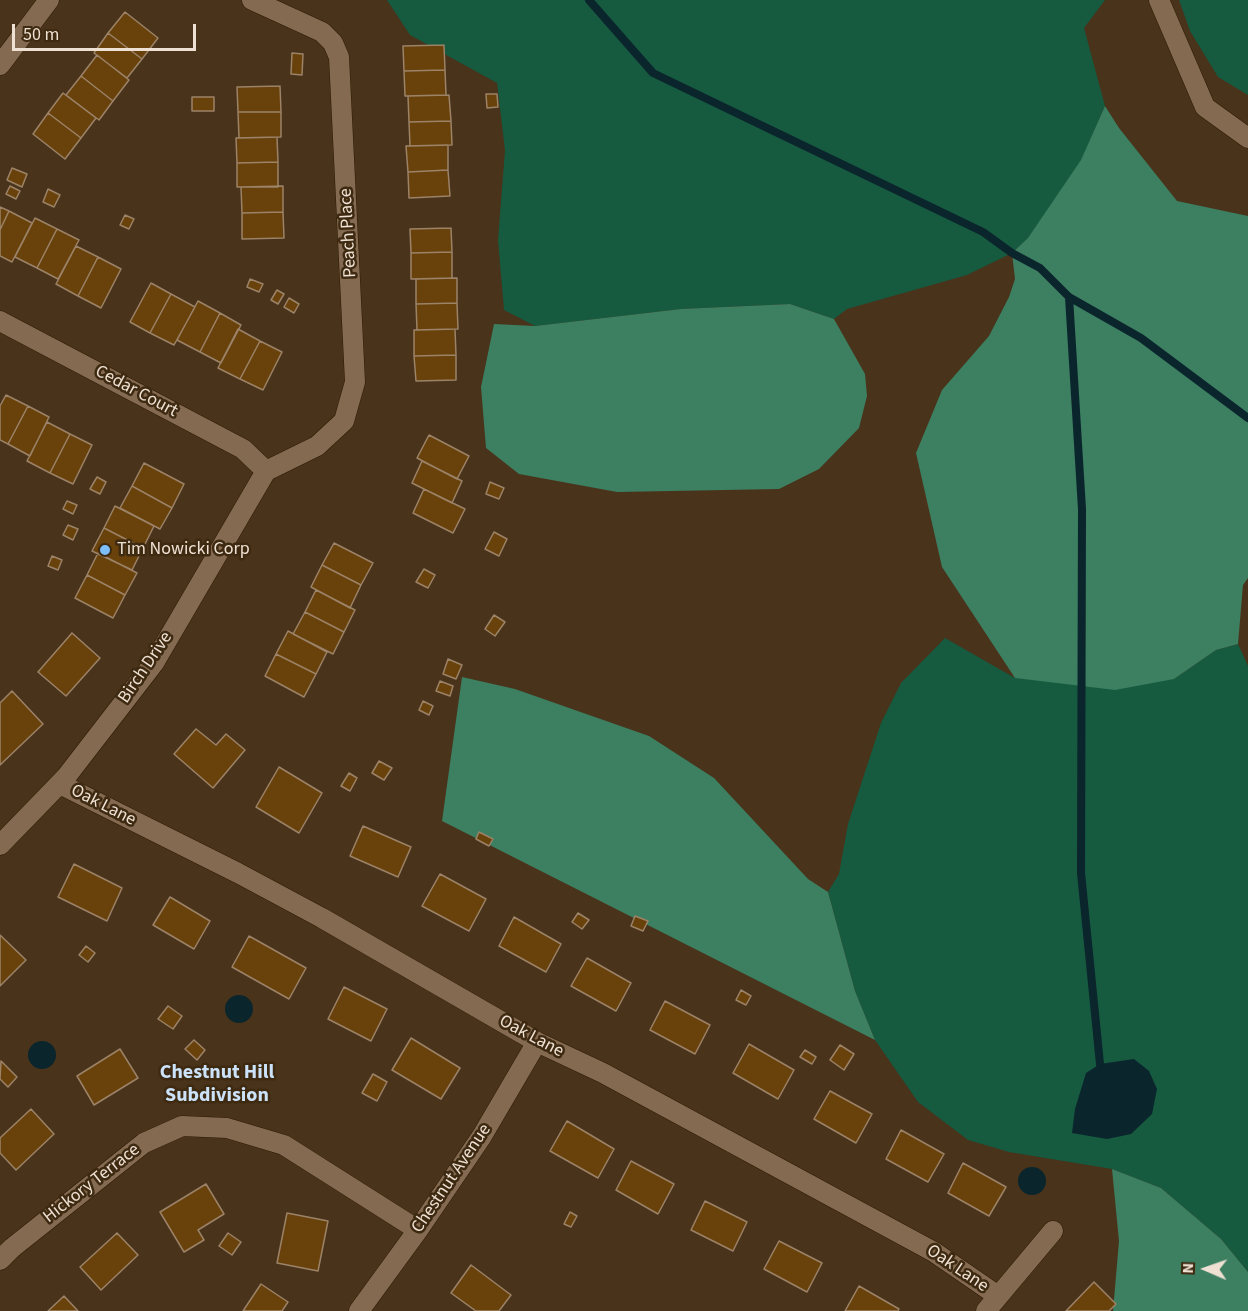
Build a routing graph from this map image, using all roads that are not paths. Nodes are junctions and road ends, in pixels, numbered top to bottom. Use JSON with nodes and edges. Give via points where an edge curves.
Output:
{"nodes":[{"id":1,"x":49,"y":0,"type":"edge"},
{"id":2,"x":252,"y":0,"type":"edge"},
{"id":3,"x":1159,"y":0,"type":"edge"},
{"id":4,"x":0,"y":64,"type":"edge"},
{"id":5,"x":1248,"y":138,"type":"edge"},
{"id":6,"x":0,"y":321,"type":"edge"},
{"id":7,"x":266,"y":471,"type":"junction"},
{"id":8,"x":60,"y":784,"type":"junction"},
{"id":9,"x":0,"y":845,"type":"edge"},
{"id":10,"x":537,"y":1042,"type":"junction"},
{"id":11,"x":418,"y":1230,"type":"junction"},
{"id":12,"x":1053,"y":1231,"type":"dead end"},
{"id":13,"x":0,"y":1260,"type":"edge"},
{"id":14,"x":992,"y":1304,"type":"edge"},
{"id":15,"x":369,"y":1308,"type":"edge"}],
"edges":[{"from":1,"to":4,"type":"street"},
{"from":2,"to":7,"type":"street","name":"Peach Place","via":[[322,32],[339,57],[355,382],[344,421],[317,446]]},
{"from":3,"to":5,"type":"street","via":[[1205,107]]},
{"from":6,"to":7,"type":"street","name":"Cedar Court","via":[[243,448]]},
{"from":7,"to":8,"type":"street","name":"Birch Drive","via":[[154,663]]},
{"from":8,"to":9,"type":"street","name":"Birch Drive"},
{"from":8,"to":10,"type":"street","name":"Oak Lane","via":[[322,918]]},
{"from":10,"to":11,"type":"street","name":"Chestnut Avenue","via":[[482,1136]]},
{"from":10,"to":14,"type":"street","name":"Oak Lane","via":[[603,1073],[934,1252]]},
{"from":11,"to":13,"type":"street","name":"Hickory Terrace","via":[[284,1144],[227,1128],[182,1126],[144,1143]]},
{"from":11,"to":15,"type":"street","name":"Chestnut Avenue"},
{"from":12,"to":14,"type":"street"}]}
